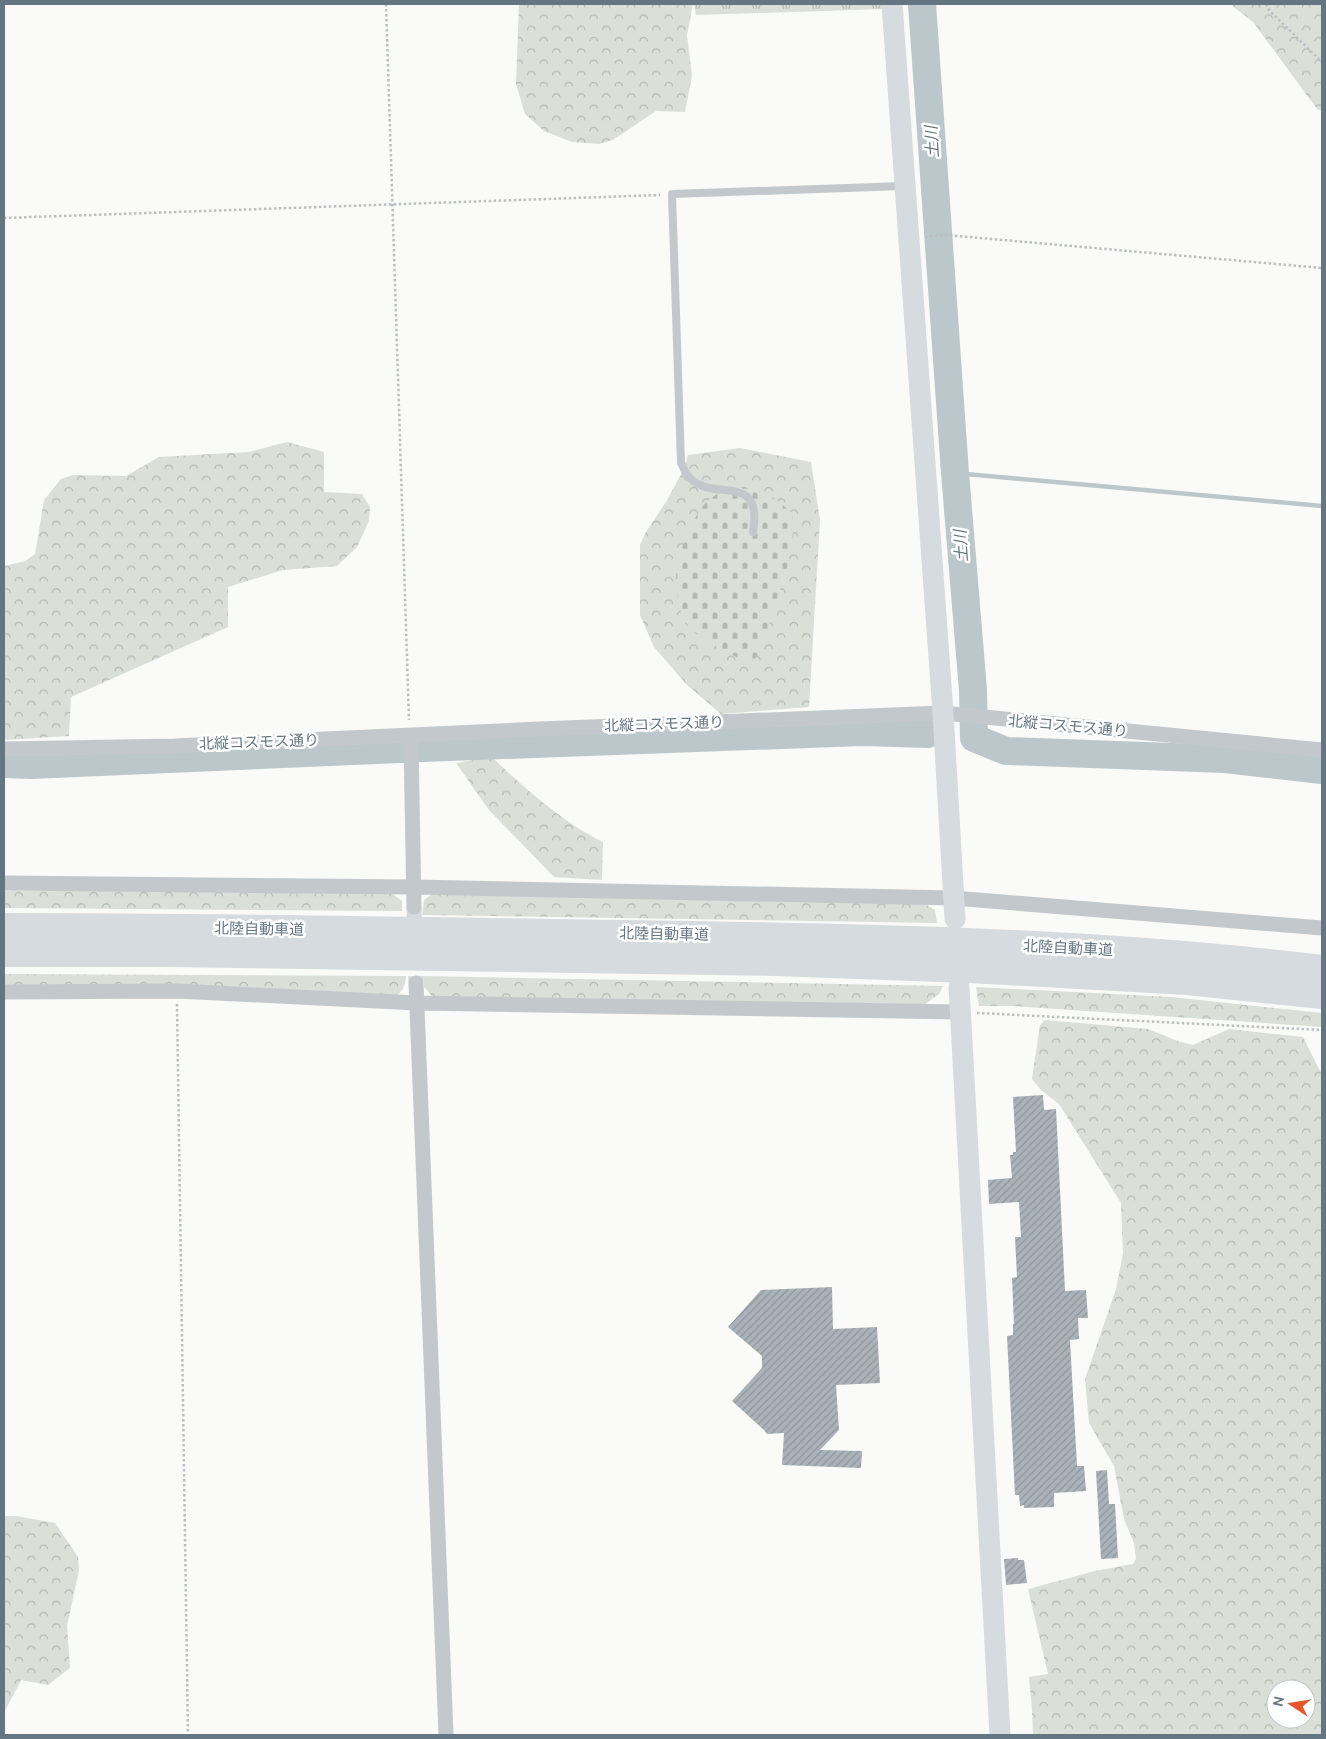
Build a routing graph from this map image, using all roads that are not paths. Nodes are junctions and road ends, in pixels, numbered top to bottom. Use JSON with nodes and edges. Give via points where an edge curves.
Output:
{"nodes":[{"id":1,"x":892,"y":4,"type":"edge"},
{"id":2,"x":905,"y":186,"type":"junction"},
{"id":3,"x":753,"y":532,"type":"dead end"},
{"id":4,"x":947,"y":714,"type":"junction"},
{"id":5,"x":410,"y":744,"type":"junction"},
{"id":6,"x":4,"y":749,"type":"edge"},
{"id":7,"x":1322,"y":750,"type":"edge"},
{"id":8,"x":4,"y":882,"type":"edge"},
{"id":9,"x":414,"y":887,"type":"junction"},
{"id":10,"x":414,"y":907,"type":"tunnel mouth"},
{"id":11,"x":954,"y":909,"type":"junction"},
{"id":12,"x":4,"y":927,"type":"edge"},
{"id":13,"x":1322,"y":928,"type":"edge"},
{"id":14,"x":4,"y":953,"type":"edge"},
{"id":15,"x":1322,"y":969,"type":"edge"},
{"id":16,"x":416,"y":983,"type":"tunnel mouth"},
{"id":17,"x":959,"y":987,"type":"dead end"},
{"id":18,"x":4,"y":992,"type":"edge"},
{"id":19,"x":1322,"y":994,"type":"edge"},
{"id":20,"x":417,"y":1003,"type":"junction"},
{"id":21,"x":961,"y":1012,"type":"junction"},
{"id":22,"x":446,"y":1735,"type":"edge"},
{"id":23,"x":1000,"y":1735,"type":"edge"}],
"edges":[{"from":1,"to":2,"type":"street"},
{"from":2,"to":3,"type":"lane","via":[[672,194],[681,462],[686,475],[697,483],[746,496],[756,515]]},
{"from":2,"to":4,"type":"street"},
{"from":4,"to":5,"type":"street","name":"北縦コスモス通り","via":[[540,728]]},
{"from":4,"to":7,"type":"street","name":"北縦コスモス通り"},
{"from":4,"to":11,"type":"street"},
{"from":5,"to":6,"type":"street","name":"北縦コスモス通り"},
{"from":5,"to":9,"type":"street"},
{"from":8,"to":9,"type":"street"},
{"from":9,"to":10,"type":"street"},
{"from":9,"to":11,"type":"street"},
{"from":11,"to":13,"type":"street"},
{"from":12,"to":15,"type":"highway","name":"北陸自動車道","via":[[774,936],[1076,948]]},
{"from":14,"to":19,"type":"highway","name":"北陸自動車道","via":[[775,962],[969,968]]},
{"from":16,"to":20,"type":"street"},
{"from":17,"to":21,"type":"street"},
{"from":18,"to":20,"type":"street","via":[[177,991]]},
{"from":20,"to":21,"type":"street"},
{"from":20,"to":22,"type":"street"},
{"from":21,"to":23,"type":"street"}]}
